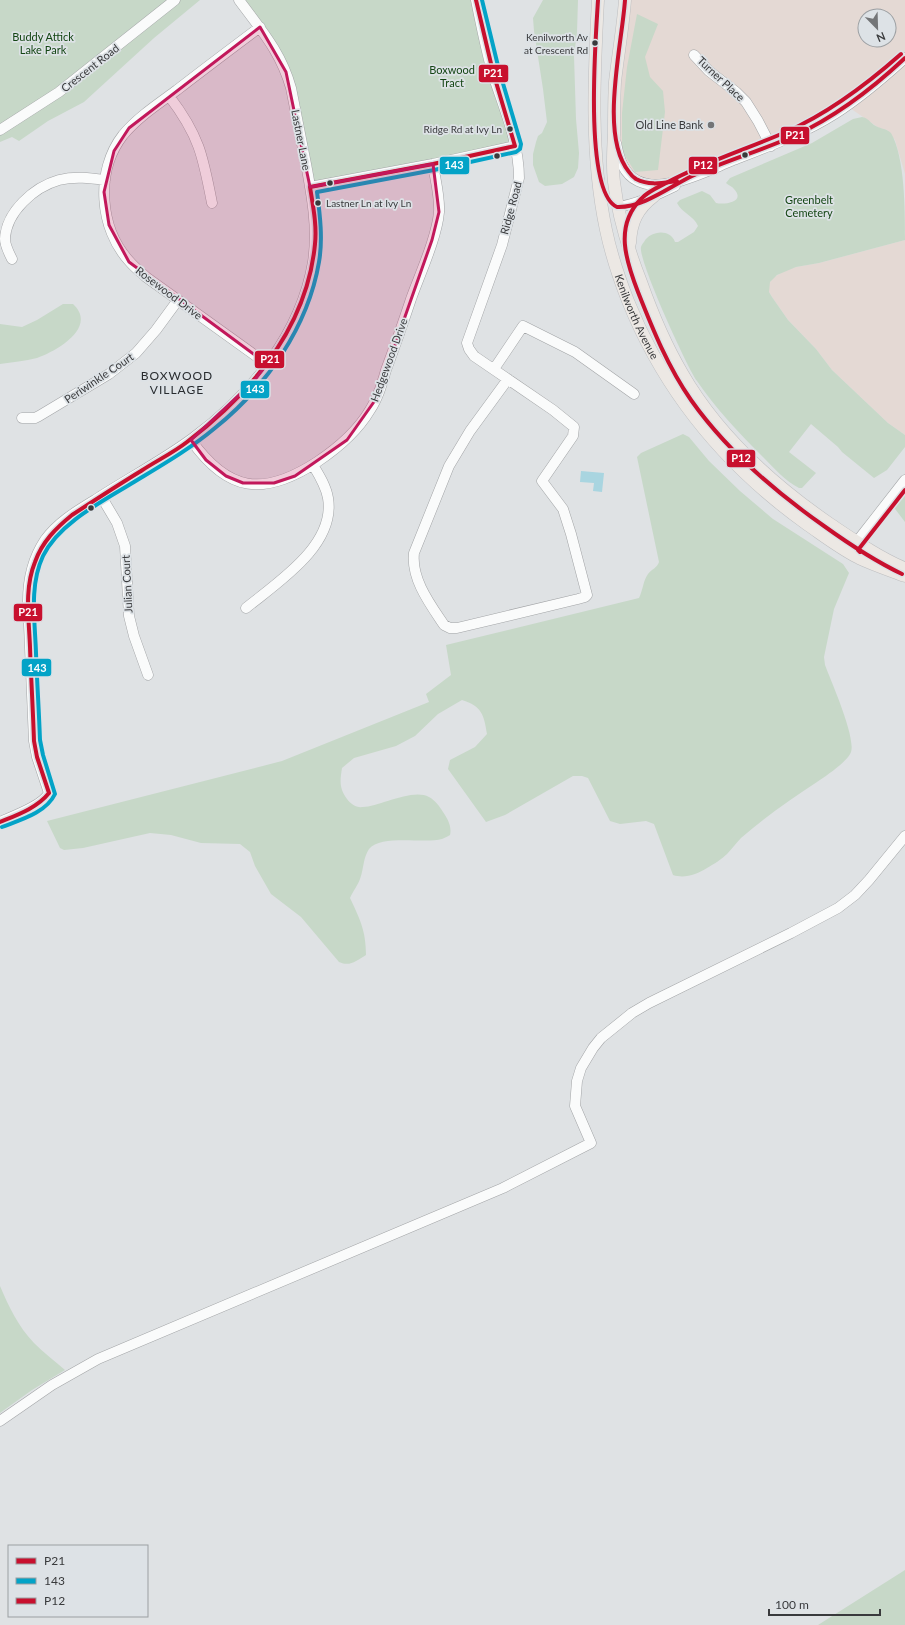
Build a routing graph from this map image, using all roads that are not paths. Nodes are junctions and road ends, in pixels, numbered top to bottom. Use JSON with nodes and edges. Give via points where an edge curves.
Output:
{"nodes":[{"id":1,"x":175,"y":0,"type":"edge"},
{"id":2,"x":239,"y":0,"type":"edge"},
{"id":3,"x":476,"y":0,"type":"edge"},
{"id":4,"x":598,"y":0,"type":"edge"},
{"id":5,"x":626,"y":0,"type":"edge"},
{"id":6,"x":260,"y":27,"type":"junction"},
{"id":7,"x":694,"y":55,"type":"dead end"},
{"id":8,"x":905,"y":58,"type":"edge"},
{"id":9,"x":169,"y":96,"type":"junction"},
{"id":10,"x":0,"y":130,"type":"edge"},
{"id":11,"x":614,"y":134,"type":"junction"},
{"id":12,"x":515,"y":146,"type":"junction"},
{"id":13,"x":771,"y":146,"type":"junction"},
{"id":14,"x":433,"y":164,"type":"junction"},
{"id":15,"x":693,"y":176,"type":"junction"},
{"id":16,"x":599,"y":177,"type":"junction"},
{"id":17,"x":105,"y":180,"type":"junction"},
{"id":18,"x":310,"y":187,"type":"junction"},
{"id":19,"x":654,"y":196,"type":"junction"},
{"id":20,"x":212,"y":203,"type":"dead end"},
{"id":21,"x":618,"y":207,"type":"junction"},
{"id":22,"x":630,"y":252,"type":"junction"},
{"id":23,"x":12,"y":259,"type":"dead end"},
{"id":24,"x":178,"y":300,"type":"junction"},
{"id":25,"x":267,"y":364,"type":"junction"},
{"id":26,"x":494,"y":369,"type":"junction"},
{"id":27,"x":508,"y":379,"type":"junction"},
{"id":28,"x":634,"y":394,"type":"dead end"},
{"id":29,"x":22,"y":418,"type":"dead end"},
{"id":30,"x":191,"y":440,"type":"junction"},
{"id":31,"x":313,"y":465,"type":"junction"},
{"id":32,"x":905,"y":480,"type":"edge"},
{"id":33,"x":101,"y":496,"type":"junction"},
{"id":34,"x":857,"y":542,"type":"junction"},
{"id":35,"x":849,"y":552,"type":"junction"},
{"id":36,"x":905,"y":569,"type":"edge"},
{"id":37,"x":905,"y":576,"type":"edge"},
{"id":38,"x":246,"y":608,"type":"dead end"},
{"id":39,"x":148,"y":675,"type":"dead end"},
{"id":40,"x":0,"y":822,"type":"edge"},
{"id":41,"x":905,"y":836,"type":"edge"},
{"id":42,"x":0,"y":1420,"type":"edge"}],
"edges":[{"from":1,"to":10,"type":"street","name":"Crescent Road","via":[[59,92]]},
{"from":2,"to":6,"type":"street","name":"Lastner Lane"},
{"from":3,"to":12,"type":"street","name":"Ridge Road","via":[[493,72]]},
{"from":4,"to":16,"type":"main road","name":"Kenilworth Avenue","via":[[594,98]]},
{"from":5,"to":11,"type":"main road","name":"Kenilworth Avenue","via":[[615,84]]},
{"from":6,"to":9,"type":"street","name":"Rosewood Drive"},
{"from":6,"to":18,"type":"street","name":"Lastner Lane","via":[[276,50],[286,72]]},
{"from":7,"to":13,"type":"street","name":"Turner Place","via":[[746,102]]},
{"from":8,"to":13,"type":"street","via":[[836,113]]},
{"from":9,"to":17,"type":"street","name":"Rosewood Drive","via":[[142,116],[123,136],[114,151]]},
{"from":9,"to":20,"type":"street","via":[[183,114],[196,138],[204,162]]},
{"from":11,"to":15,"type":"street","via":[[623,167],[638,182],[660,185]]},
{"from":11,"to":21,"type":"main road","name":"Kenilworth Avenue","via":[[612,165]]},
{"from":12,"to":14,"type":"street"},
{"from":12,"to":26,"type":"street","name":"Ridge Road","via":[[519,173],[517,192],[498,257],[467,343],[474,356]]},
{"from":13,"to":15,"type":"street"},
{"from":14,"to":18,"type":"street"},
{"from":14,"to":31,"type":"street","name":"Hedgewood Drive","via":[[439,212],[432,240],[376,399],[360,426],[347,440]]},
{"from":15,"to":19,"type":"street"},
{"from":16,"to":21,"type":"main road","via":[[608,199]]},
{"from":16,"to":35,"type":"main road","name":"Kenilworth Avenue","via":[[606,231],[617,270],[635,319],[665,376],[706,432],[743,472],[795,516]]},
{"from":17,"to":23,"type":"street","via":[[84,178],[53,182],[32,195],[17,210],[6,233],[5,244]]},
{"from":17,"to":24,"type":"street","name":"Rosewood Drive","via":[[107,217],[123,253],[136,268]]},
{"from":18,"to":25,"type":"street","name":"Lastner Lane","via":[[315,232],[310,274],[297,315]]},
{"from":19,"to":21,"type":"street"},
{"from":19,"to":22,"type":"main road","via":[[635,216],[630,232]]},
{"from":21,"to":22,"type":"main road","name":"Kenilworth Avenue"},
{"from":22,"to":34,"type":"main road","name":"Kenilworth Avenue","via":[[663,336],[681,372],[705,408],[756,466],[802,504]]},
{"from":24,"to":25,"type":"street","name":"Rosewood Drive"},
{"from":24,"to":29,"type":"street","name":"Periwinkle Court","via":[[143,345],[121,365],[39,416]]},
{"from":25,"to":30,"type":"street","name":"Lastner Lane","via":[[231,406]]},
{"from":26,"to":27,"type":"street"},
{"from":26,"to":28,"type":"street","via":[[523,326],[575,352]]},
{"from":27,"to":27,"type":"street","via":[[470,431],[450,466],[414,553],[414,567],[419,583],[444,625],[450,628],[587,595],[563,509],[542,481],[573,436],[574,427]]},
{"from":30,"to":31,"type":"street","name":"Hedgewood Drive","via":[[212,466],[226,476],[244,483],[274,483],[295,476]]},
{"from":30,"to":33,"type":"street","name":"Lastner Lane"},
{"from":31,"to":38,"type":"street","via":[[328,497],[329,511],[324,529],[314,547],[291,572]]},
{"from":32,"to":34,"type":"street"},
{"from":33,"to":39,"type":"street","name":"Julian Court","via":[[117,523],[124,542],[129,616]]},
{"from":33,"to":40,"type":"street","name":"Lastner Lane","via":[[66,519],[46,539],[35,559],[29,581],[28,601],[34,741],[49,793],[39,803]]},
{"from":34,"to":35,"type":"street"},
{"from":34,"to":36,"type":"main road","name":"Kenilworth Avenue"},
{"from":35,"to":37,"type":"main road","name":"Kenilworth Avenue"},
{"from":41,"to":42,"type":"street","via":[[869,880],[838,908],[785,937],[649,1003],[601,1038],[580,1068],[577,1081],[575,1106],[591,1143],[503,1188],[98,1359],[52,1385]]}]}
